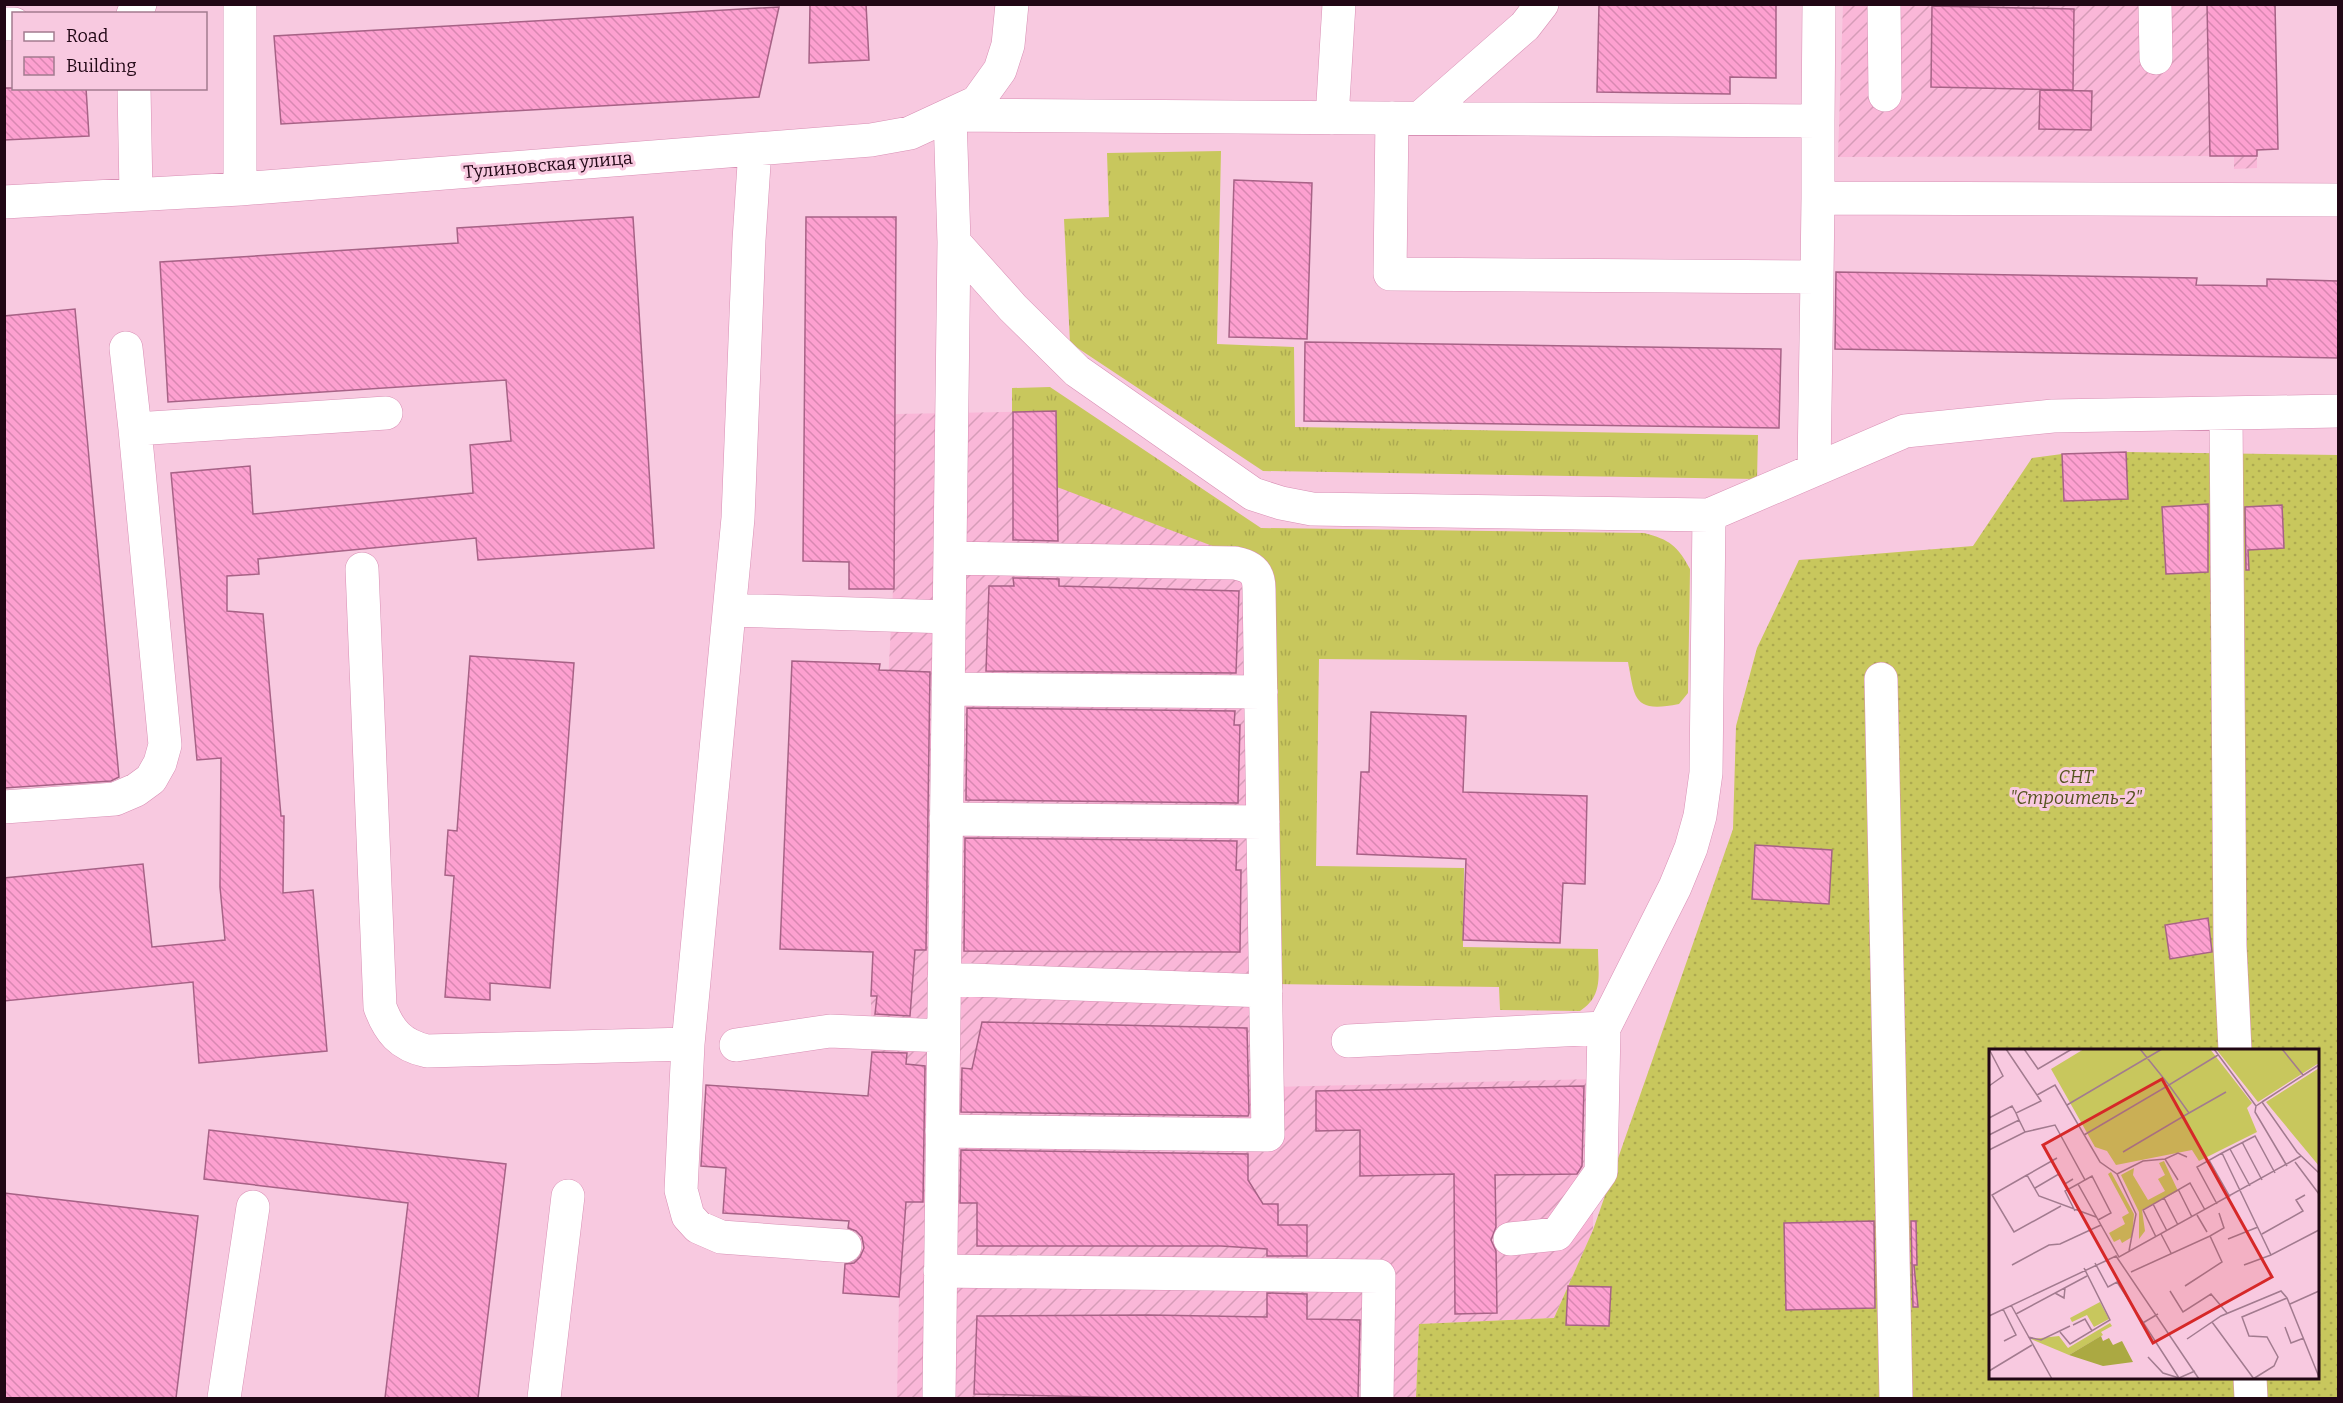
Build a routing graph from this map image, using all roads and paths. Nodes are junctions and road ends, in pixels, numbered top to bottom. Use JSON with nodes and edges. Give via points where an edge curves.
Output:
{"nodes":[{"id":1,"x":240,"y":4,"type":"edge"},
{"id":2,"x":1012,"y":4,"type":"edge"},
{"id":3,"x":1339,"y":4,"type":"edge"},
{"id":4,"x":1542,"y":4,"type":"edge"},
{"id":5,"x":1820,"y":4,"type":"edge"},
{"id":6,"x":1884,"y":4,"type":"edge"},
{"id":7,"x":2156,"y":4,"type":"edge"},
{"id":8,"x":2156,"y":58,"type":"dead end"},
{"id":9,"x":134,"y":90,"type":"edge"},
{"id":10,"x":1885,"y":95,"type":"dead end"},
{"id":11,"x":950,"y":115,"type":"junction"},
{"id":12,"x":1332,"y":118,"type":"junction"},
{"id":13,"x":1406,"y":118,"type":"junction"},
{"id":14,"x":1818,"y":121,"type":"junction"},
{"id":15,"x":755,"y":148,"type":"junction"},
{"id":16,"x":240,"y":189,"type":"junction"},
{"id":17,"x":136,"y":193,"type":"junction"},
{"id":18,"x":1818,"y":198,"type":"junction"},
{"id":19,"x":2338,"y":200,"type":"edge"},
{"id":20,"x":4,"y":202,"type":"edge"},
{"id":21,"x":954,"y":242,"type":"junction"},
{"id":22,"x":1817,"y":277,"type":"junction"},
{"id":23,"x":126,"y":348,"type":"dead end"},
{"id":24,"x":2338,"y":411,"type":"edge"},
{"id":25,"x":386,"y":413,"type":"dead end"},
{"id":26,"x":2226,"y":413,"type":"junction"},
{"id":27,"x":135,"y":429,"type":"junction"},
{"id":28,"x":1814,"y":469,"type":"junction"},
{"id":29,"x":1709,"y":515,"type":"junction"},
{"id":30,"x":950,"y":558,"type":"junction"},
{"id":31,"x":362,"y":569,"type":"dead end"},
{"id":32,"x":729,"y":610,"type":"junction"},
{"id":33,"x":949,"y":617,"type":"junction"},
{"id":34,"x":1881,"y":679,"type":"dead end"},
{"id":35,"x":948,"y":689,"type":"junction"},
{"id":36,"x":1261,"y":692,"type":"junction"},
{"id":37,"x":4,"y":807,"type":"edge"},
{"id":38,"x":946,"y":819,"type":"junction"},
{"id":39,"x":1263,"y":822,"type":"junction"},
{"id":40,"x":944,"y":979,"type":"junction"},
{"id":41,"x":1266,"y":991,"type":"junction"},
{"id":42,"x":1604,"y":1028,"type":"junction"},
{"id":43,"x":943,"y":1036,"type":"junction"},
{"id":44,"x":1348,"y":1041,"type":"dead end"},
{"id":45,"x":688,"y":1044,"type":"junction"},
{"id":46,"x":736,"y":1045,"type":"dead end"},
{"id":47,"x":2235,"y":1049,"type":"edge"},
{"id":48,"x":942,"y":1131,"type":"junction"},
{"id":49,"x":568,"y":1196,"type":"dead end"},
{"id":50,"x":253,"y":1207,"type":"dead end"},
{"id":51,"x":1510,"y":1239,"type":"dead end"},
{"id":52,"x":845,"y":1246,"type":"dead end"},
{"id":53,"x":940,"y":1271,"type":"junction"},
{"id":54,"x":2250,"y":1379,"type":"edge"},
{"id":55,"x":224,"y":1398,"type":"edge"},
{"id":56,"x":544,"y":1398,"type":"edge"},
{"id":57,"x":939,"y":1398,"type":"edge"},
{"id":58,"x":1377,"y":1398,"type":"edge"},
{"id":59,"x":1896,"y":1398,"type":"edge"},
{"id":60,"x":2251,"y":1398,"type":"edge"}],
"edges":[{"from":1,"to":16,"type":"street"},
{"from":2,"to":11,"type":"street","name":"Тулиновская улица","via":[[1008,45],[993,82],[978,102]]},
{"from":3,"to":12,"type":"street"},
{"from":4,"to":13,"type":"street","via":[[1525,26]]},
{"from":5,"to":14,"type":"street"},
{"from":6,"to":10,"type":"street"},
{"from":7,"to":8,"type":"street"},
{"from":9,"to":17,"type":"street"},
{"from":11,"to":12,"type":"street"},
{"from":11,"to":15,"type":"street","name":"Тулиновская улица","via":[[910,133],[871,140]]},
{"from":11,"to":21,"type":"street"},
{"from":12,"to":13,"type":"street"},
{"from":13,"to":14,"type":"street"},
{"from":13,"to":22,"type":"street","via":[[1390,274]]},
{"from":14,"to":18,"type":"street"},
{"from":15,"to":16,"type":"street","name":"Тулиновская улица"},
{"from":15,"to":32,"type":"street","via":[[738,518]]},
{"from":16,"to":17,"type":"street","name":"Тулиновская улица"},
{"from":17,"to":20,"type":"street","name":"Тулиновская улица"},
{"from":18,"to":19,"type":"street"},
{"from":18,"to":22,"type":"street"},
{"from":21,"to":29,"type":"street","via":[[1077,371],[1253,494],[1312,509]]},
{"from":21,"to":30,"type":"street"},
{"from":22,"to":28,"type":"street"},
{"from":23,"to":27,"type":"street"},
{"from":24,"to":26,"type":"street"},
{"from":25,"to":27,"type":"street"},
{"from":26,"to":28,"type":"street","via":[[2052,416],[1905,431]]},
{"from":26,"to":47,"type":"street","via":[[2230,946]]},
{"from":27,"to":37,"type":"street","via":[[165,745],[160,763],[151,779],[115,799]]},
{"from":28,"to":29,"type":"street"},
{"from":29,"to":42,"type":"street","via":[[1706,773],[1700,816],[1675,887]]},
{"from":30,"to":33,"type":"street"},
{"from":30,"to":36,"type":"street","via":[[1235,563],[1250,567],[1259,580]]},
{"from":31,"to":45,"type":"street","via":[[380,1007],[387,1025],[402,1041],[427,1051]]},
{"from":32,"to":33,"type":"street"},
{"from":32,"to":45,"type":"street"},
{"from":33,"to":35,"type":"street"},
{"from":34,"to":59,"type":"street"},
{"from":35,"to":36,"type":"street"},
{"from":35,"to":38,"type":"street"},
{"from":36,"to":39,"type":"street"},
{"from":38,"to":39,"type":"street"},
{"from":38,"to":40,"type":"street"},
{"from":39,"to":41,"type":"street"},
{"from":40,"to":41,"type":"street"},
{"from":40,"to":43,"type":"street"},
{"from":41,"to":48,"type":"street","via":[[1268,1135]]},
{"from":42,"to":44,"type":"street"},
{"from":42,"to":51,"type":"street","via":[[1601,1172],[1557,1234]]},
{"from":43,"to":46,"type":"street","via":[[830,1031]]},
{"from":43,"to":48,"type":"street"},
{"from":45,"to":52,"type":"street","via":[[681,1190],[688,1216],[698,1227],[721,1237]]},
{"from":48,"to":53,"type":"street"},
{"from":49,"to":56,"type":"street"},
{"from":50,"to":55,"type":"street"},
{"from":53,"to":57,"type":"street"},
{"from":53,"to":58,"type":"street","via":[[1378,1276]]},
{"from":54,"to":60,"type":"street"}]}
